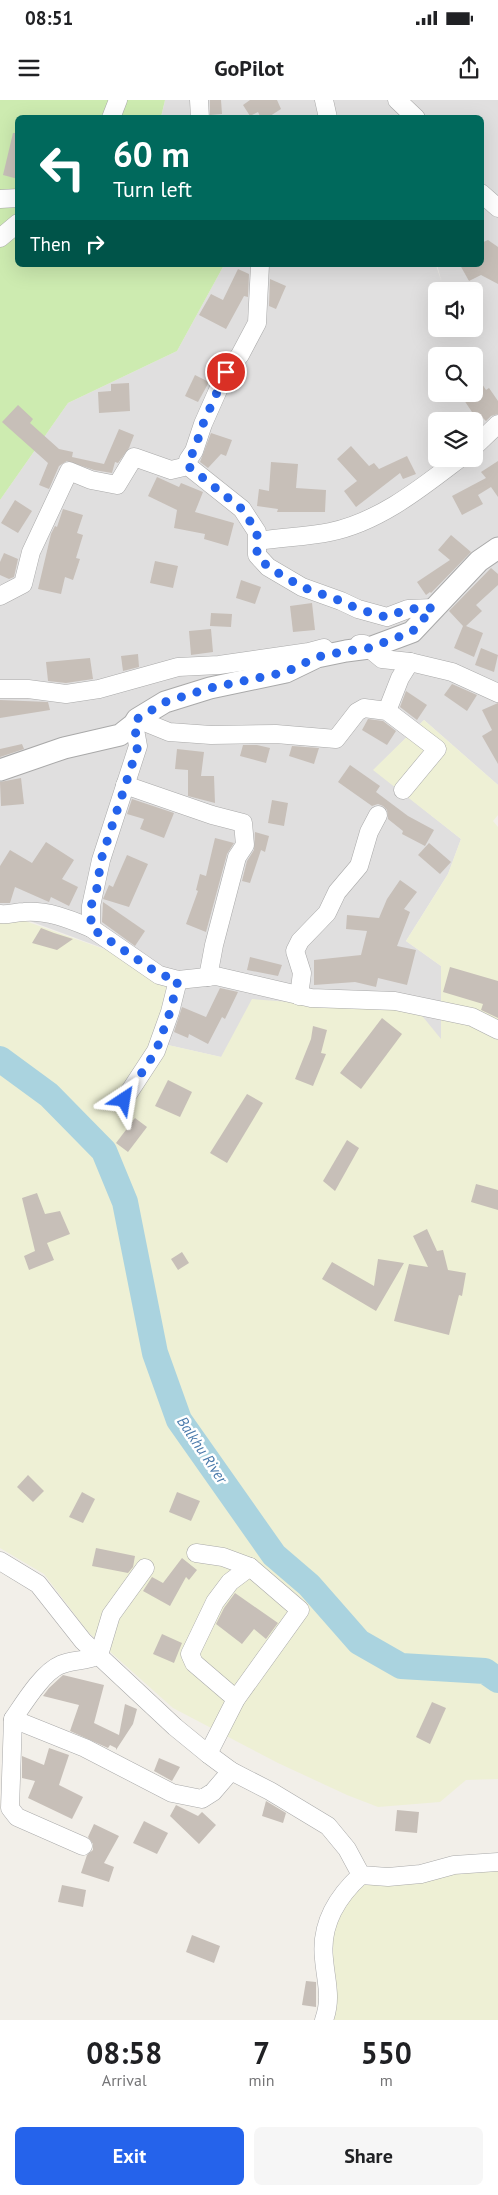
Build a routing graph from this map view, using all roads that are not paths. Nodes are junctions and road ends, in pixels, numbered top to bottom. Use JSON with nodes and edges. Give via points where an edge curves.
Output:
{"nodes":[{"id":1,"x":118,"y":100,"type":"edge"},
{"id":2,"x":199,"y":100,"type":"edge"},
{"id":3,"x":324,"y":100,"type":"edge"},
{"id":4,"x":397,"y":100,"type":"edge"},
{"id":5,"x":111,"y":115,"type":"edge"},
{"id":6,"x":200,"y":115,"type":"edge"},
{"id":7,"x":327,"y":115,"type":"edge"},
{"id":8,"x":413,"y":115,"type":"edge"},
{"id":9,"x":484,"y":196,"type":"edge"},
{"id":10,"x":15,"y":198,"type":"edge"},
{"id":11,"x":0,"y":199,"type":"edge"},
{"id":12,"x":498,"y":208,"type":"edge"},
{"id":13,"x":15,"y":226,"type":"edge"},
{"id":14,"x":0,"y":238,"type":"edge"},
{"id":15,"x":260,"y":267,"type":"edge"},
{"id":16,"x":498,"y":424,"type":"edge"},
{"id":17,"x":483,"y":438,"type":"edge"},
{"id":18,"x":188,"y":466,"type":"junction"},
{"id":19,"x":448,"y":467,"type":"edge"},
{"id":20,"x":258,"y":541,"type":"junction"},
{"id":21,"x":498,"y":548,"type":"edge"},
{"id":22,"x":0,"y":596,"type":"edge"},
{"id":23,"x":433,"y":608,"type":"junction"},
{"id":24,"x":369,"y":648,"type":"junction"},
{"id":25,"x":410,"y":662,"type":"junction"},
{"id":26,"x":0,"y":689,"type":"edge"},
{"id":27,"x":498,"y":693,"type":"edge"},
{"id":28,"x":387,"y":711,"type":"junction"},
{"id":29,"x":135,"y":722,"type":"junction"},
{"id":30,"x":0,"y":770,"type":"edge"},
{"id":31,"x":125,"y":785,"type":"junction"},
{"id":32,"x":403,"y":790,"type":"dead end"},
{"id":33,"x":378,"y":815,"type":"dead end"},
{"id":34,"x":0,"y":914,"type":"edge"},
{"id":35,"x":91,"y":928,"type":"junction"},
{"id":36,"x":208,"y":977,"type":"junction"},
{"id":37,"x":178,"y":980,"type":"junction"},
{"id":38,"x":298,"y":996,"type":"junction"},
{"id":39,"x":498,"y":1030,"type":"edge"},
{"id":40,"x":124,"y":1100,"type":"dead end"},
{"id":41,"x":196,"y":1553,"type":"dead end"},
{"id":42,"x":0,"y":1561,"type":"edge"},
{"id":43,"x":250,"y":1567,"type":"junction"},
{"id":44,"x":145,"y":1568,"type":"dead end"},
{"id":45,"x":99,"y":1655,"type":"junction"},
{"id":46,"x":236,"y":1699,"type":"junction"},
{"id":47,"x":13,"y":1719,"type":"junction"},
{"id":48,"x":208,"y":1754,"type":"junction"},
{"id":49,"x":232,"y":1771,"type":"junction"},
{"id":50,"x":83,"y":1846,"type":"dead end"},
{"id":51,"x":498,"y":1862,"type":"edge"},
{"id":52,"x":361,"y":1874,"type":"junction"},
{"id":53,"x":324,"y":2020,"type":"edge"}],
"edges":[{"from":1,"to":5,"type":"street"},
{"from":2,"to":6,"type":"street"},
{"from":3,"to":7,"type":"street"},
{"from":4,"to":8,"type":"street"},
{"from":9,"to":12,"type":"street"},
{"from":10,"to":11,"type":"street"},
{"from":13,"to":14,"type":"street"},
{"from":15,"to":18,"type":"street","via":[[257,324],[240,355],[226,372]]},
{"from":16,"to":17,"type":"street"},
{"from":18,"to":20,"type":"street","via":[[242,509],[257,532]]},
{"from":18,"to":22,"type":"street","via":[[171,470],[134,457],[117,485],[69,471],[31,552],[23,584]]},
{"from":19,"to":20,"type":"street","via":[[410,495],[362,522],[330,532]]},
{"from":20,"to":23,"type":"street","via":[[257,555],[268,567],[302,587],[358,609],[386,617],[408,609]]},
{"from":21,"to":23,"type":"street","via":[[478,562]]},
{"from":23,"to":24,"type":"street","via":[[412,632]]},
{"from":24,"to":25,"type":"street","via":[[382,659]]},
{"from":24,"to":26,"type":"street","via":[[346,641],[310,652],[219,665],[178,667],[99,690],[66,694]]},
{"from":24,"to":29,"type":"street","via":[[317,657],[286,672],[210,688],[165,702]]},
{"from":25,"to":27,"type":"street","via":[[452,672]]},
{"from":25,"to":28,"type":"street"},
{"from":28,"to":29,"type":"street","via":[[364,708],[336,739],[169,732]]},
{"from":28,"to":32,"type":"street","via":[[437,749]]},
{"from":29,"to":30,"type":"street","via":[[120,735],[64,748]]},
{"from":29,"to":31,"type":"street","via":[[138,746]]},
{"from":31,"to":35,"type":"street","via":[[101,860],[91,906]]},
{"from":31,"to":36,"type":"street","via":[[244,823],[244,845],[237,857]]},
{"from":33,"to":38,"type":"street","via":[[359,866],[337,892],[327,913],[300,941],[295,951],[302,973]]},
{"from":34,"to":35,"type":"street","via":[[56,914]]},
{"from":35,"to":37,"type":"street","via":[[159,974]]},
{"from":36,"to":37,"type":"street"},
{"from":36,"to":38,"type":"street","via":[[216,976]]},
{"from":37,"to":40,"type":"street","via":[[156,1051]]},
{"from":38,"to":39,"type":"street","via":[[395,1001],[472,1017]]},
{"from":41,"to":43,"type":"street","via":[[223,1557]]},
{"from":42,"to":45,"type":"street","via":[[38,1584]]},
{"from":43,"to":46,"type":"street","via":[[230,1582],[215,1602],[190,1654],[194,1662]]},
{"from":43,"to":46,"type":"street","via":[[300,1610]]},
{"from":44,"to":45,"type":"street","via":[[111,1615]]},
{"from":45,"to":47,"type":"street","via":[[54,1668]]},
{"from":45,"to":48,"type":"street"},
{"from":46,"to":48,"type":"street"},
{"from":47,"to":49,"type":"street","via":[[85,1748],[172,1793],[202,1799]]},
{"from":47,"to":50,"type":"street","via":[[10,1808],[18,1817]]},
{"from":48,"to":49,"type":"street"},
{"from":49,"to":52,"type":"street","via":[[328,1826],[347,1849]]},
{"from":51,"to":52,"type":"street","via":[[454,1865],[421,1874],[388,1877]]},
{"from":52,"to":53,"type":"street","via":[[336,1903],[324,1930],[323,1956],[329,2006]]}]}
